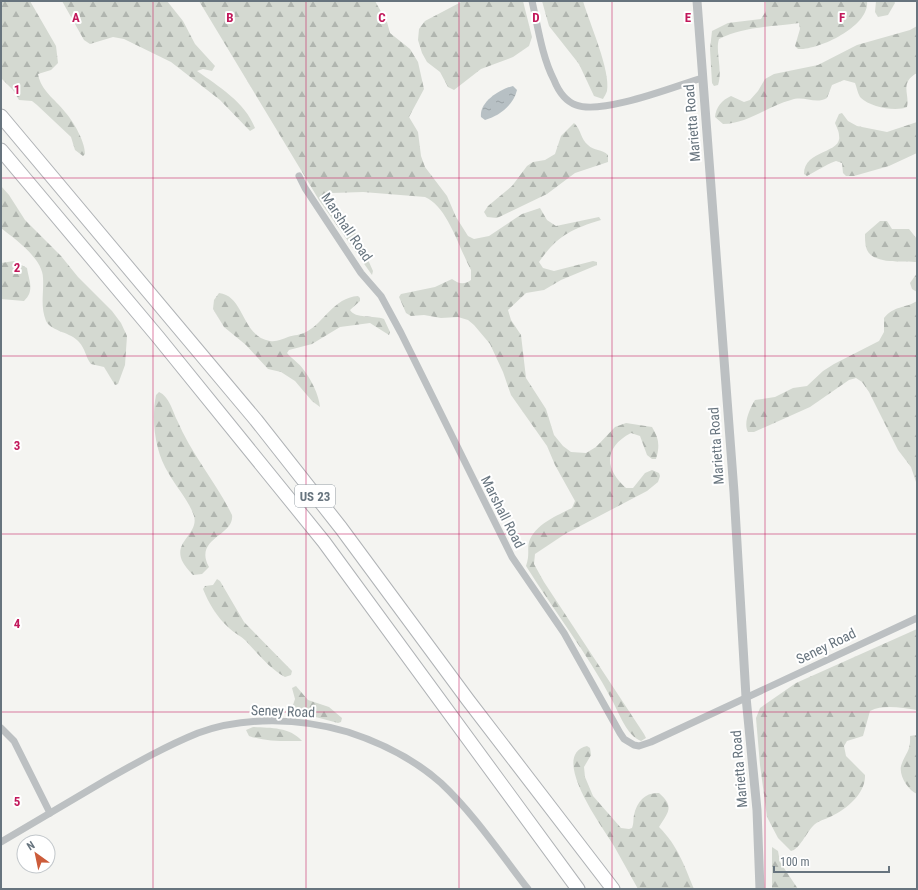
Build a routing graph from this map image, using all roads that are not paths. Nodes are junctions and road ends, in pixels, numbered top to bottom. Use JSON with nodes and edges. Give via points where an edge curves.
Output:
{"nodes":[{"id":1,"x":532,"y":1,"type":"edge"},
{"id":2,"x":697,"y":1,"type":"edge"},
{"id":3,"x":702,"y":78,"type":"junction"},
{"id":4,"x":1,"y":116,"type":"edge"},
{"id":5,"x":1,"y":150,"type":"edge"},
{"id":6,"x":299,"y":176,"type":"dead end"},
{"id":7,"x":917,"y":618,"type":"edge"},
{"id":8,"x":746,"y":697,"type":"junction"},
{"id":9,"x":1,"y":728,"type":"edge"},
{"id":10,"x":50,"y":813,"type":"junction"},
{"id":11,"x":1,"y":842,"type":"edge"},
{"id":12,"x":528,"y":889,"type":"edge"},
{"id":13,"x":578,"y":889,"type":"edge"},
{"id":14,"x":613,"y":889,"type":"edge"},
{"id":15,"x":760,"y":889,"type":"edge"}],
"edges":[{"from":1,"to":3,"type":"street","via":[[553,80],[568,101],[590,108],[610,106]]},
{"from":2,"to":3,"type":"street","name":"Marietta Road"},
{"from":3,"to":8,"type":"street","name":"Marietta Road","via":[[734,492]]},
{"from":4,"to":14,"type":"highway","number":"US 23","via":[[266,432]]},
{"from":5,"to":13,"type":"highway","number":"US 23","via":[[163,343],[324,542]]},
{"from":6,"to":8,"type":"street","name":"Marshall Road","via":[[361,273],[381,296],[512,557],[564,633],[624,739],[639,746],[651,742]]},
{"from":7,"to":8,"type":"street","name":"Seney Road"},
{"from":8,"to":15,"type":"street","name":"Marietta Road","via":[[757,810]]},
{"from":9,"to":10,"type":"street","via":[[14,741]]},
{"from":10,"to":11,"type":"street","name":"Seney Road"},
{"from":10,"to":12,"type":"street","name":"Seney Road","via":[[143,760],[199,733],[248,722],[308,723],[362,737],[395,751],[425,771],[440,783],[473,819]]}]}
